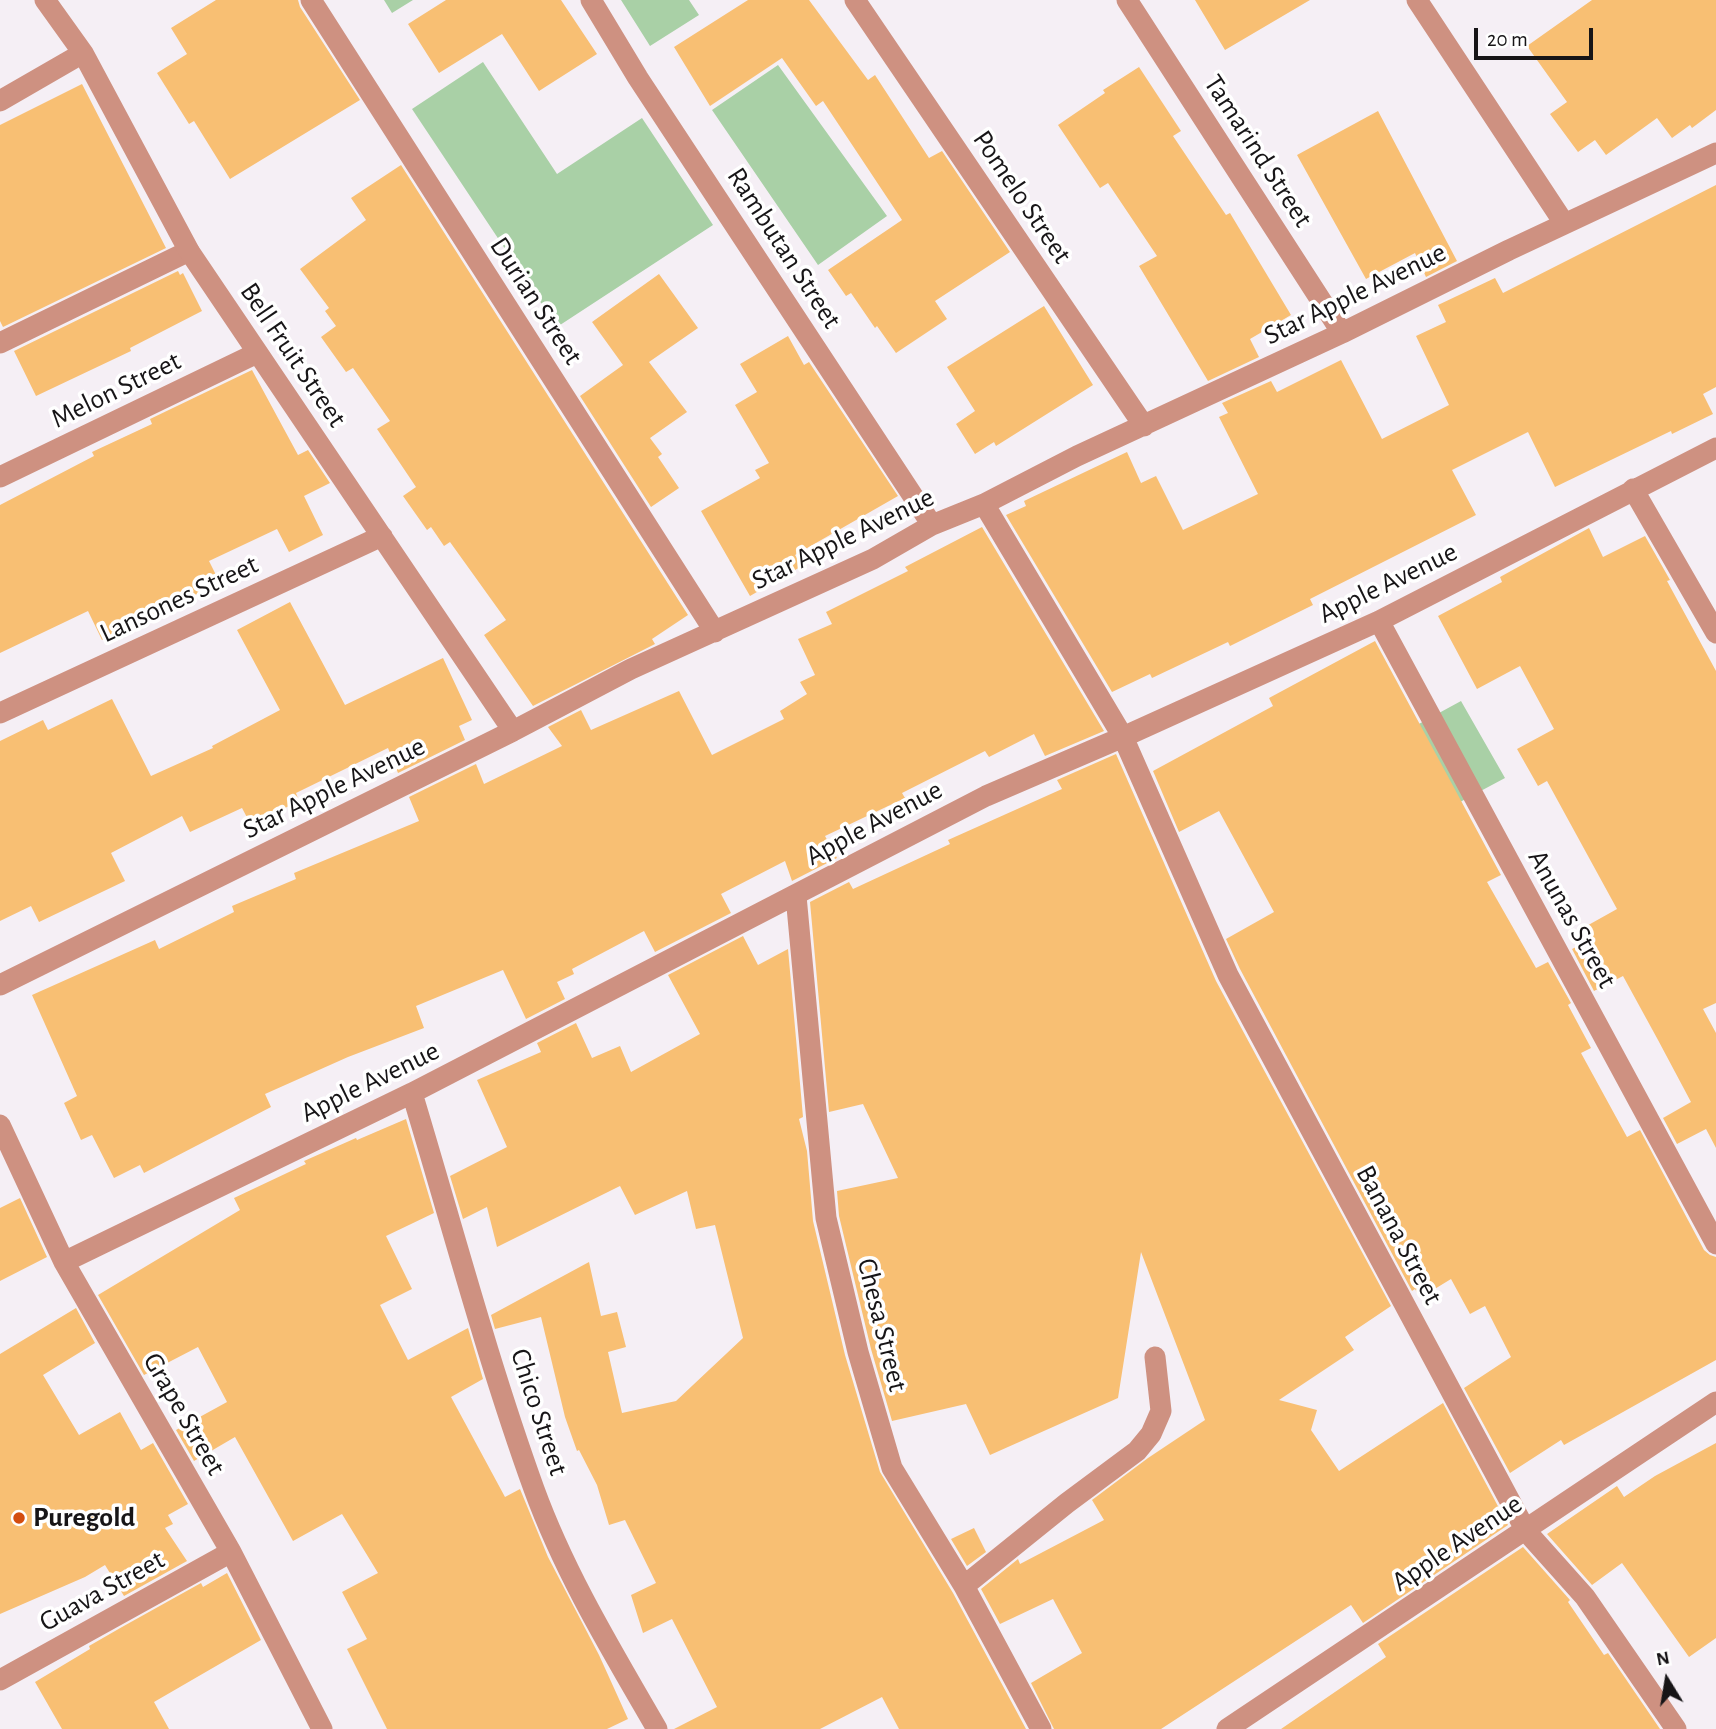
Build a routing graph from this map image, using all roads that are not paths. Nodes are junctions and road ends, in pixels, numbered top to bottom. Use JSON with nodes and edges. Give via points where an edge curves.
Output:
{"nodes":[{"id":1,"x":45,"y":0,"type":"edge"},
{"id":2,"x":311,"y":0,"type":"edge"},
{"id":3,"x":591,"y":0,"type":"edge"},
{"id":4,"x":855,"y":0,"type":"edge"},
{"id":5,"x":1127,"y":0,"type":"edge"},
{"id":6,"x":1417,"y":0,"type":"edge"},
{"id":7,"x":83,"y":53,"type":"junction"},
{"id":8,"x":0,"y":101,"type":"edge"},
{"id":9,"x":1716,"y":153,"type":"edge"},
{"id":10,"x":1564,"y":223,"type":"junction"},
{"id":11,"x":189,"y":251,"type":"junction"},
{"id":12,"x":1342,"y":333,"type":"junction"},
{"id":13,"x":0,"y":343,"type":"edge"},
{"id":14,"x":257,"y":353,"type":"junction"},
{"id":15,"x":1144,"y":426,"type":"junction"},
{"id":16,"x":1716,"y":448,"type":"edge"},
{"id":17,"x":0,"y":477,"type":"edge"},
{"id":18,"x":1633,"y":489,"type":"junction"},
{"id":19,"x":984,"y":504,"type":"junction"},
{"id":20,"x":932,"y":525,"type":"junction"},
{"id":21,"x":382,"y":536,"type":"junction"},
{"id":22,"x":1379,"y":621,"type":"junction"},
{"id":23,"x":715,"y":632,"type":"junction"},
{"id":24,"x":1716,"y":633,"type":"edge"},
{"id":25,"x":0,"y":713,"type":"edge"},
{"id":26,"x":513,"y":731,"type":"junction"},
{"id":27,"x":1124,"y":737,"type":"junction"},
{"id":28,"x":796,"y":896,"type":"junction"},
{"id":29,"x":0,"y":985,"type":"edge"},
{"id":30,"x":412,"y":1093,"type":"junction"},
{"id":31,"x":0,"y":1125,"type":"edge"},
{"id":32,"x":1716,"y":1244,"type":"edge"},
{"id":33,"x":64,"y":1262,"type":"junction"},
{"id":34,"x":1155,"y":1357,"type":"dead end"},
{"id":35,"x":1716,"y":1402,"type":"edge"},
{"id":36,"x":1526,"y":1531,"type":"junction"},
{"id":37,"x":231,"y":1552,"type":"junction"},
{"id":38,"x":964,"y":1586,"type":"junction"},
{"id":39,"x":0,"y":1680,"type":"edge"},
{"id":40,"x":322,"y":1729,"type":"edge"},
{"id":41,"x":657,"y":1729,"type":"edge"},
{"id":42,"x":1041,"y":1729,"type":"edge"},
{"id":43,"x":1227,"y":1729,"type":"edge"},
{"id":44,"x":1676,"y":1729,"type":"edge"}],
"edges":[{"from":1,"to":7,"type":"street","name":"Bell Fruit Street"},
{"from":2,"to":23,"type":"street","name":"Durian Street"},
{"from":3,"to":20,"type":"street","name":"Rambutan Street"},
{"from":4,"to":15,"type":"street","name":"Pomelo Street"},
{"from":5,"to":12,"type":"street","name":"Tamarind Street"},
{"from":6,"to":10,"type":"street"},
{"from":7,"to":8,"type":"street"},
{"from":7,"to":11,"type":"street","name":"Bell Fruit Street"},
{"from":9,"to":10,"type":"street","name":"Star Apple Avenue"},
{"from":10,"to":12,"type":"street","name":"Star Apple Avenue"},
{"from":11,"to":13,"type":"street"},
{"from":11,"to":14,"type":"street","name":"Bell Fruit Street"},
{"from":12,"to":15,"type":"street","name":"Star Apple Avenue"},
{"from":14,"to":17,"type":"street","name":"Melon Street"},
{"from":14,"to":21,"type":"street","name":"Bell Fruit Street"},
{"from":15,"to":19,"type":"street","name":"Star Apple Avenue"},
{"from":16,"to":18,"type":"street","name":"Apple Avenue"},
{"from":18,"to":22,"type":"street","name":"Apple Avenue"},
{"from":18,"to":24,"type":"street"},
{"from":19,"to":20,"type":"street","name":"Star Apple Avenue"},
{"from":19,"to":27,"type":"street","name":"Banana Street"},
{"from":20,"to":23,"type":"street","name":"Star Apple Avenue","via":[[873,559]]},
{"from":21,"to":25,"type":"street","name":"Lansones Street"},
{"from":21,"to":26,"type":"street","name":"Bell Fruit Street"},
{"from":22,"to":27,"type":"street","name":"Apple Avenue"},
{"from":22,"to":32,"type":"street","name":"Anunas Street"},
{"from":23,"to":26,"type":"street","name":"Star Apple Avenue","via":[[631,669]]},
{"from":26,"to":29,"type":"street","name":"Star Apple Avenue"},
{"from":27,"to":28,"type":"street","name":"Apple Avenue","via":[[986,796]]},
{"from":27,"to":36,"type":"street","name":"Banana Street","via":[[1228,975]]},
{"from":28,"to":30,"type":"street","name":"Apple Avenue"},
{"from":28,"to":38,"type":"street","name":"Chesa Street","via":[[826,1217],[858,1352],[892,1468]]},
{"from":30,"to":33,"type":"street","name":"Apple Avenue"},
{"from":30,"to":41,"type":"street","name":"Chico Street","via":[[534,1490],[587,1610]]},
{"from":31,"to":33,"type":"street","name":"Grape Street"},
{"from":33,"to":37,"type":"street","name":"Grape Street"},
{"from":34,"to":38,"type":"street","via":[[1161,1411],[1137,1451]]},
{"from":35,"to":36,"type":"street","name":"Apple Avenue"},
{"from":36,"to":43,"type":"street","name":"Apple Avenue"},
{"from":36,"to":44,"type":"street","name":"Banana Street","via":[[1585,1597]]},
{"from":37,"to":39,"type":"street","name":"Guava Street"},
{"from":37,"to":40,"type":"street","name":"Grape Street"},
{"from":38,"to":42,"type":"street","name":"Chesa Street"}]}
